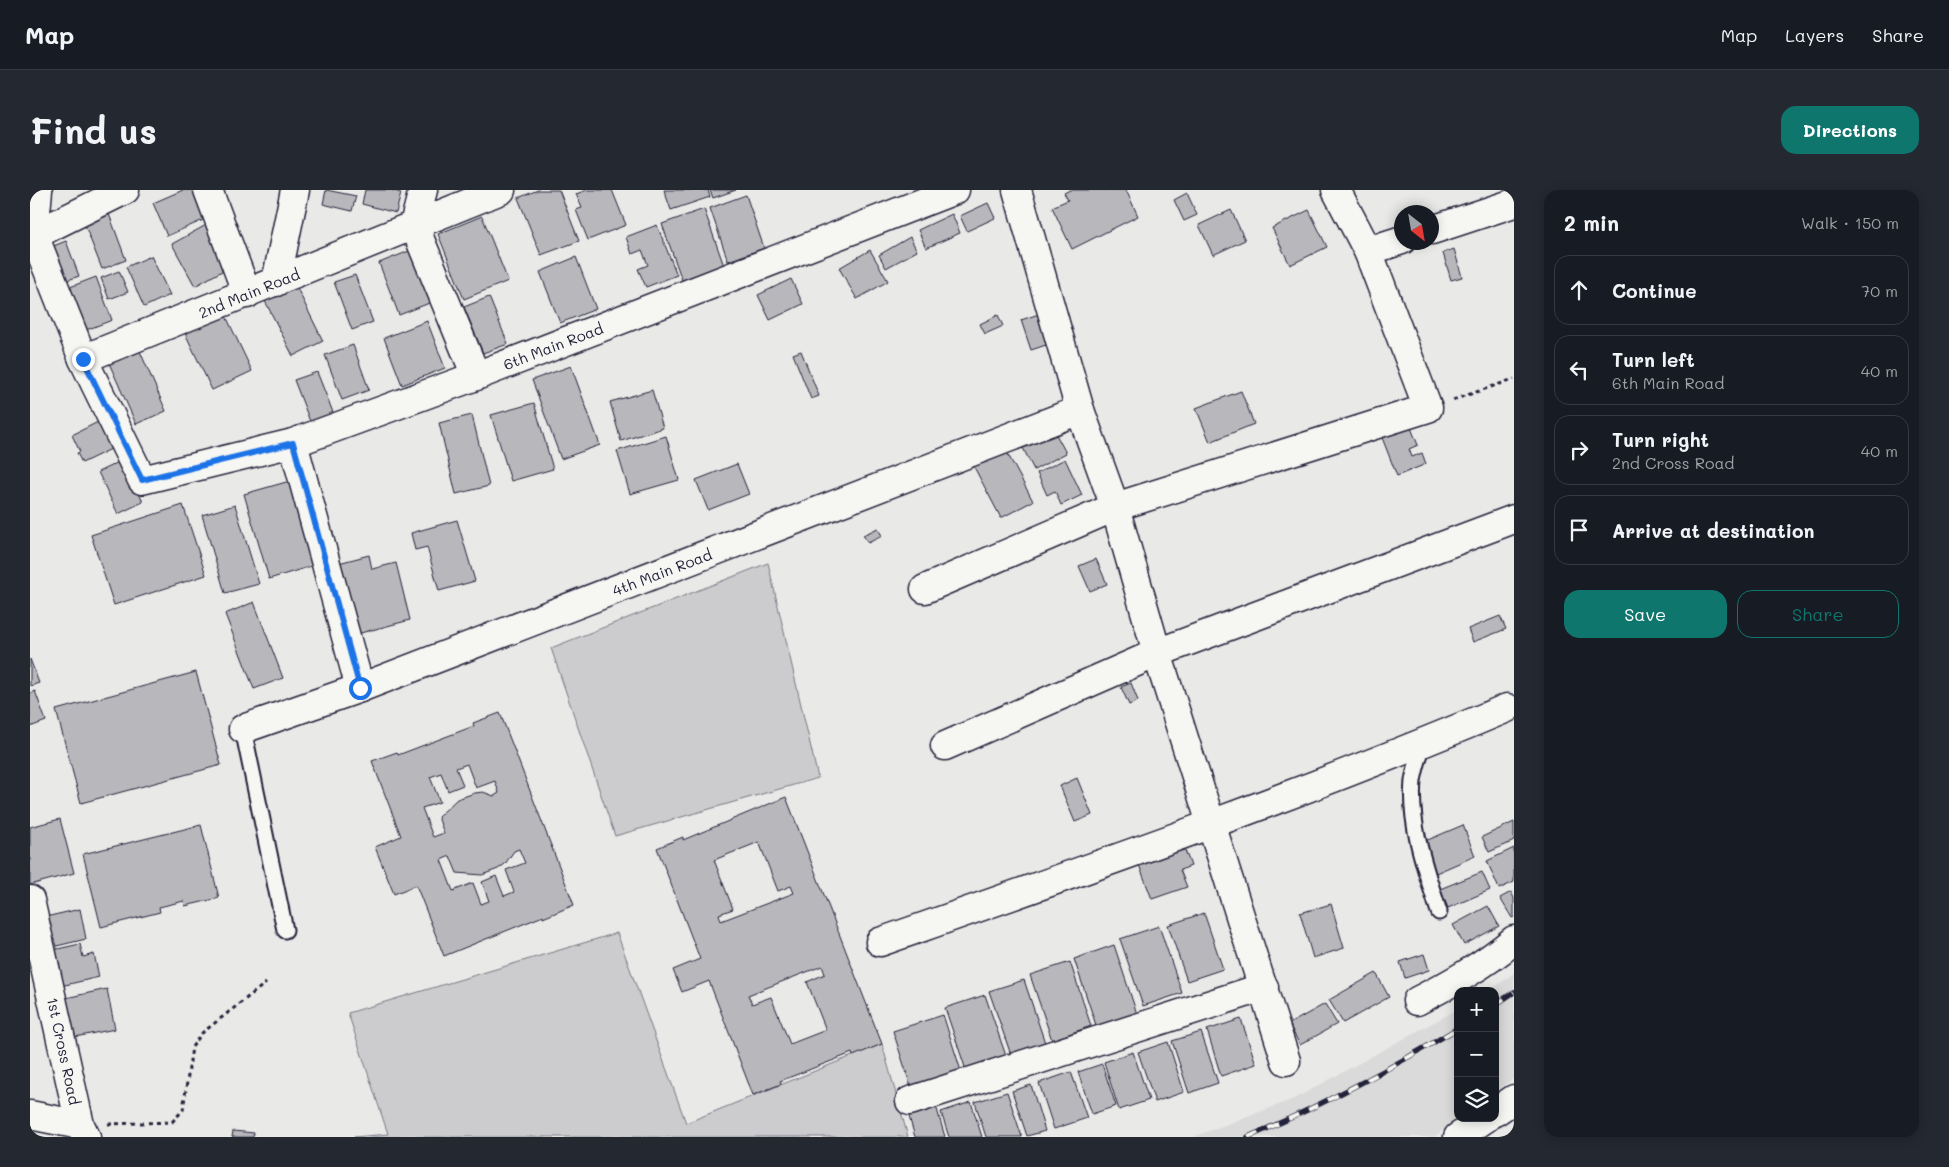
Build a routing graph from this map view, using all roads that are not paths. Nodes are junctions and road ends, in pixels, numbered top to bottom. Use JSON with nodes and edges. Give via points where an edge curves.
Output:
{"nodes":[{"id":1,"x":38,"y":190,"type":"edge"},
{"id":2,"x":125,"y":190,"type":"edge"},
{"id":3,"x":208,"y":190,"type":"edge"},
{"id":4,"x":295,"y":190,"type":"edge"},
{"id":5,"x":423,"y":190,"type":"edge"},
{"id":6,"x":501,"y":190,"type":"edge"},
{"id":7,"x":956,"y":190,"type":"edge"},
{"id":8,"x":1016,"y":190,"type":"edge"},
{"id":9,"x":1336,"y":190,"type":"edge"},
{"id":10,"x":1514,"y":203,"type":"edge"},
{"id":11,"x":414,"y":225,"type":"junction"},
{"id":12,"x":1439,"y":228,"type":"edge"},
{"id":13,"x":34,"y":235,"type":"junction"},
{"id":14,"x":1394,"y":243,"type":"edge"},
{"id":15,"x":1368,"y":251,"type":"junction"},
{"id":16,"x":276,"y":282,"type":"junction"},
{"id":17,"x":247,"y":294,"type":"junction"},
{"id":18,"x":83,"y":359,"type":"junction"},
{"id":19,"x":476,"y":376,"type":"junction"},
{"id":20,"x":1080,"y":410,"type":"junction"},
{"id":21,"x":293,"y":443,"type":"junction"},
{"id":22,"x":1115,"y":507,"type":"junction"},
{"id":23,"x":1514,"y":519,"type":"edge"},
{"id":24,"x":925,"y":589,"type":"dead end"},
{"id":25,"x":1157,"y":652,"type":"junction"},
{"id":26,"x":360,"y":688,"type":"junction"},
{"id":27,"x":1512,"y":714,"type":"edge"},
{"id":28,"x":242,"y":729,"type":"joint"},
{"id":29,"x":1423,"y":743,"type":"junction"},
{"id":30,"x":944,"y":746,"type":"dead end"},
{"id":31,"x":1212,"y":825,"type":"junction"},
{"id":32,"x":30,"y":900,"type":"edge"},
{"id":33,"x":1439,"y":912,"type":"dead end"},
{"id":34,"x":285,"y":930,"type":"dead end"},
{"id":35,"x":1514,"y":940,"type":"edge"},
{"id":36,"x":880,"y":942,"type":"dead end"},
{"id":37,"x":1264,"y":987,"type":"junction"},
{"id":38,"x":1417,"y":1001,"type":"dead end"},
{"id":39,"x":1286,"y":1061,"type":"dead end"},
{"id":40,"x":1514,"y":1099,"type":"edge"},
{"id":41,"x":910,"y":1101,"type":"dead end"},
{"id":42,"x":1499,"y":1109,"type":"edge"},
{"id":43,"x":30,"y":1115,"type":"edge"},
{"id":44,"x":1480,"y":1122,"type":"edge"},
{"id":45,"x":83,"y":1131,"type":"edge"},
{"id":46,"x":1458,"y":1137,"type":"edge"}],
"edges":[{"from":1,"to":13,"type":"street"},
{"from":2,"to":13,"type":"street"},
{"from":3,"to":17,"type":"street"},
{"from":4,"to":16,"type":"street"},
{"from":5,"to":11,"type":"street"},
{"from":6,"to":11,"type":"street","name":"2nd Main Road"},
{"from":7,"to":19,"type":"street","name":"6th Main Road"},
{"from":8,"to":20,"type":"street"},
{"from":9,"to":15,"type":"street"},
{"from":10,"to":12,"type":"street"},
{"from":11,"to":16,"type":"street","name":"2nd Main Road"},
{"from":11,"to":19,"type":"street"},
{"from":13,"to":18,"type":"street"},
{"from":14,"to":15,"type":"street"},
{"from":15,"to":22,"type":"street","via":[[1428,408]]},
{"from":16,"to":17,"type":"street","name":"2nd Main Road"},
{"from":17,"to":18,"type":"street","name":"2nd Main Road"},
{"from":18,"to":21,"type":"street","name":"6th Main Road","via":[[142,480]]},
{"from":19,"to":21,"type":"street","name":"6th Main Road"},
{"from":20,"to":22,"type":"street"},
{"from":20,"to":26,"type":"street","name":"4th Main Road"},
{"from":21,"to":26,"type":"street"},
{"from":22,"to":24,"type":"street"},
{"from":22,"to":25,"type":"street"},
{"from":23,"to":25,"type":"street"},
{"from":25,"to":30,"type":"street"},
{"from":25,"to":31,"type":"street"},
{"from":26,"to":28,"type":"street","name":"4th Main Road"},
{"from":27,"to":29,"type":"street"},
{"from":28,"to":34,"type":"lane"},
{"from":29,"to":31,"type":"street"},
{"from":29,"to":33,"type":"lane","via":[[1414,781],[1416,827]]},
{"from":31,"to":36,"type":"street"},
{"from":31,"to":37,"type":"street"},
{"from":32,"to":45,"type":"street","name":"1st Cross Road"},
{"from":35,"to":38,"type":"street","via":[[1486,962]]},
{"from":37,"to":39,"type":"street"},
{"from":37,"to":41,"type":"street"},
{"from":40,"to":42,"type":"street"},
{"from":43,"to":45,"type":"street","name":"1st Cross Road"},
{"from":44,"to":46,"type":"street"}]}
